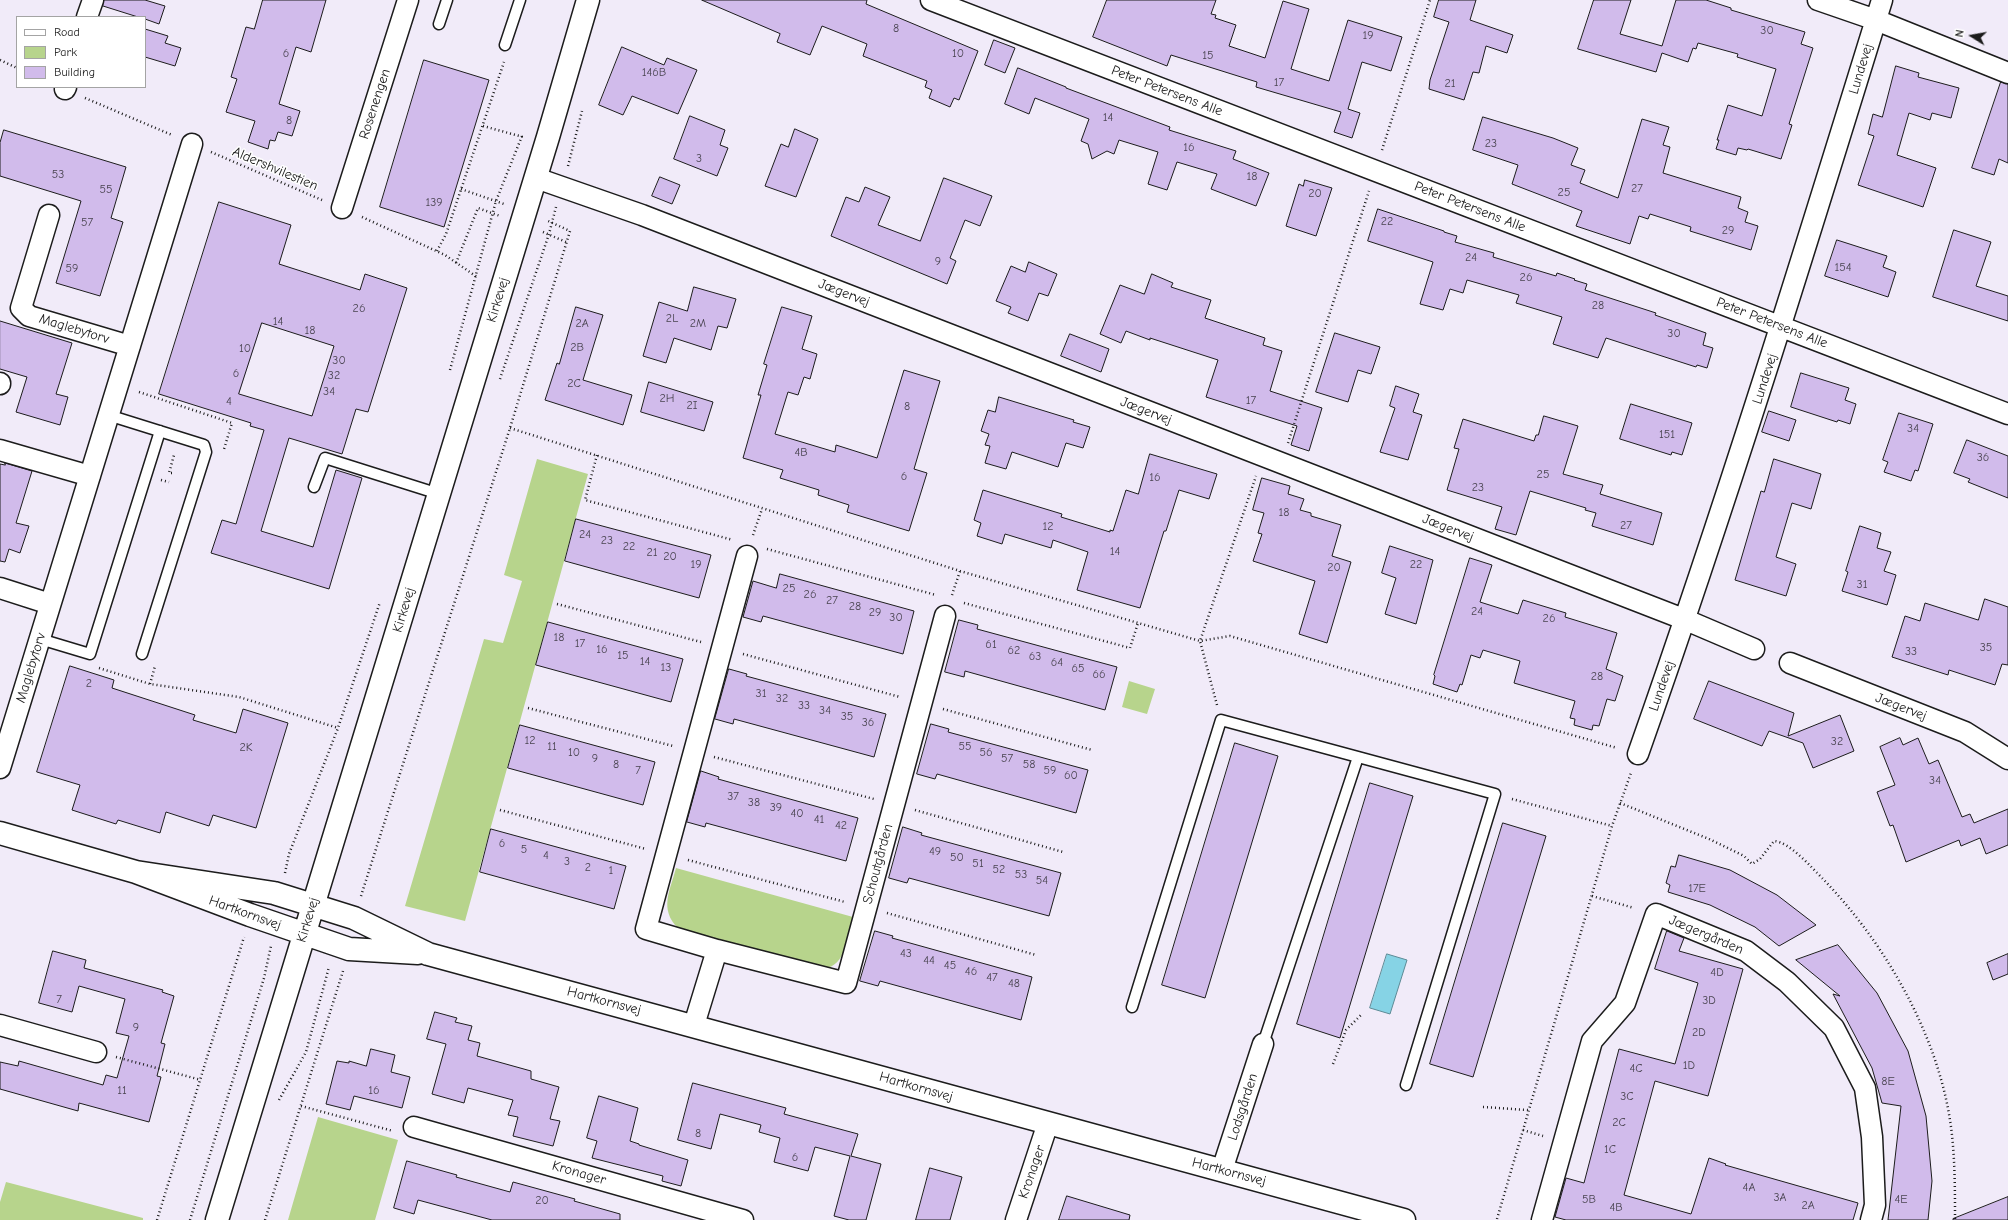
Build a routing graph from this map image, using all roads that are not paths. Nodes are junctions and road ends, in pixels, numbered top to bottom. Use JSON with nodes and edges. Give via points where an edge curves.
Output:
{"nodes":[{"id":1,"x":93,"y":0,"type":"edge"},
{"id":2,"x":408,"y":0,"type":"edge"},
{"id":3,"x":447,"y":0,"type":"edge"},
{"id":4,"x":520,"y":0,"type":"edge"},
{"id":5,"x":588,"y":0,"type":"edge"},
{"id":6,"x":931,"y":0,"type":"edge"},
{"id":7,"x":1818,"y":0,"type":"edge"},
{"id":8,"x":1882,"y":0,"type":"edge"},
{"id":9,"x":87,"y":16,"type":"edge"},
{"id":10,"x":1876,"y":20,"type":"junction"},
{"id":11,"x":439,"y":24,"type":"dead end"},
{"id":12,"x":505,"y":45,"type":"road end"},
{"id":13,"x":2008,"y":73,"type":"edge"},
{"id":14,"x":192,"y":144,"type":"road end"},
{"id":15,"x":536,"y":178,"type":"junction"},
{"id":16,"x":342,"y":208,"type":"road end"},
{"id":17,"x":49,"y":215,"type":"dead end"},
{"id":18,"x":1782,"y":326,"type":"junction"},
{"id":19,"x":130,"y":346,"type":"junction"},
{"id":20,"x":2008,"y":414,"type":"edge"},
{"id":21,"x":108,"y":415,"type":"junction"},
{"id":22,"x":160,"y":432,"type":"junction"},
{"id":23,"x":0,"y":450,"type":"edge"},
{"id":24,"x":90,"y":476,"type":"junction"},
{"id":25,"x":314,"y":487,"type":"dead end"},
{"id":26,"x":439,"y":494,"type":"junction"},
{"id":27,"x":749,"y":550,"type":"road end"},
{"id":28,"x":0,"y":588,"type":"edge"},
{"id":29,"x":50,"y":604,"type":"junction"},
{"id":30,"x":946,"y":616,"type":"dead end"},
{"id":31,"x":1686,"y":620,"type":"junction"},
{"id":32,"x":40,"y":639,"type":"junction"},
{"id":33,"x":1754,"y":649,"type":"dead end"},
{"id":34,"x":142,"y":654,"type":"dead end"},
{"id":35,"x":1790,"y":663,"type":"dead end"},
{"id":36,"x":6,"y":729,"type":"edge"},
{"id":37,"x":1638,"y":754,"type":"road end"},
{"id":38,"x":1358,"y":757,"type":"junction"},
{"id":39,"x":2008,"y":759,"type":"edge"},
{"id":40,"x":0,"y":768,"type":"edge"},
{"id":41,"x":0,"y":833,"type":"edge"},
{"id":42,"x":136,"y":872,"type":"junction"},
{"id":43,"x":313,"y":905,"type":"junction"},
{"id":44,"x":305,"y":934,"type":"junction"},
{"id":45,"x":717,"y":950,"type":"junction"},
{"id":46,"x":428,"y":954,"type":"junction"},
{"id":47,"x":1132,"y":1007,"type":"dead end"},
{"id":48,"x":0,"y":1025,"type":"edge"},
{"id":49,"x":694,"y":1025,"type":"junction"},
{"id":50,"x":1263,"y":1044,"type":"joint"},
{"id":51,"x":96,"y":1052,"type":"road end"},
{"id":52,"x":1406,"y":1085,"type":"dead end"},
{"id":53,"x":1048,"y":1123,"type":"junction"},
{"id":54,"x":414,"y":1127,"type":"road end"},
{"id":55,"x":1222,"y":1170,"type":"junction"},
{"id":56,"x":218,"y":1220,"type":"edge"},
{"id":57,"x":744,"y":1220,"type":"edge"},
{"id":58,"x":1016,"y":1220,"type":"edge"},
{"id":59,"x":1404,"y":1220,"type":"edge"},
{"id":60,"x":1542,"y":1220,"type":"edge"},
{"id":61,"x":1871,"y":1220,"type":"edge"}],
"edges":[{"from":1,"to":9,"type":"street"},
{"from":2,"to":16,"type":"street","name":"Rosenengen"},
{"from":3,"to":11,"type":"lane"},
{"from":4,"to":12,"type":"lane"},
{"from":5,"to":15,"type":"street","name":"Kirkevej"},
{"from":6,"to":18,"type":"street","name":"Peter Petersens Alle"},
{"from":7,"to":10,"type":"street"},
{"from":8,"to":10,"type":"street","name":"Lundevej"},
{"from":10,"to":13,"type":"street"},
{"from":10,"to":18,"type":"street","name":"Lundevej"},
{"from":14,"to":19,"type":"street","name":"Maglebytorv"},
{"from":15,"to":26,"type":"street","name":"Kirkevej"},
{"from":15,"to":31,"type":"street","name":"Jægervej","via":[[642,215]]},
{"from":17,"to":19,"type":"street","name":"Maglebytorv","via":[[21,308],[29,316]]},
{"from":18,"to":20,"type":"street","name":"Peter Petersens Alle"},
{"from":18,"to":31,"type":"street","name":"Lundevej"},
{"from":19,"to":21,"type":"street","name":"Maglebytorv"},
{"from":21,"to":22,"type":"lane"},
{"from":21,"to":24,"type":"street","name":"Maglebytorv"},
{"from":22,"to":32,"type":"lane","via":[[90,654]]},
{"from":22,"to":34,"type":"lane","via":[[204,445],[206,452]]},
{"from":23,"to":24,"type":"street"},
{"from":24,"to":29,"type":"street","name":"Maglebytorv"},
{"from":25,"to":26,"type":"lane","via":[[325,458]]},
{"from":26,"to":43,"type":"street","name":"Kirkevej"},
{"from":27,"to":45,"type":"street","name":"Schoutgården","via":[[646,929]]},
{"from":28,"to":29,"type":"street"},
{"from":29,"to":32,"type":"street","name":"Maglebytorv"},
{"from":30,"to":45,"type":"street","name":"Schoutgården","via":[[846,983]]},
{"from":31,"to":33,"type":"street","name":"Jægervej"},
{"from":31,"to":37,"type":"street","name":"Lundevej"},
{"from":32,"to":36,"type":"street","name":"Maglebytorv"},
{"from":35,"to":39,"type":"street","name":"Jægervej","via":[[1965,732]]},
{"from":36,"to":40,"type":"street","name":"Maglebytorv"},
{"from":38,"to":47,"type":"lane","via":[[1221,720]]},
{"from":38,"to":50,"type":"lane"},
{"from":38,"to":52,"type":"lane","via":[[1495,794]]},
{"from":41,"to":42,"type":"street","name":"Hartkornsvej"},
{"from":42,"to":43,"type":"street","name":"Hartkornsvej","via":[[281,895]]},
{"from":42,"to":44,"type":"street","name":"Hartkornsvej"},
{"from":43,"to":44,"type":"street","name":"Kirkevej"},
{"from":43,"to":46,"type":"street","name":"Hartkornsvej","via":[[354,918]]},
{"from":44,"to":46,"type":"street","name":"Hartkornsvej","via":[[349,949]]},
{"from":44,"to":56,"type":"street","name":"Kirkevej"},
{"from":45,"to":49,"type":"street"},
{"from":46,"to":49,"type":"street","name":"Hartkornsvej"},
{"from":48,"to":51,"type":"street"},
{"from":49,"to":53,"type":"street","name":"Hartkornsvej"},
{"from":50,"to":55,"type":"street","name":"Lodsgården"},
{"from":53,"to":55,"type":"street","name":"Hartkornsvej"},
{"from":53,"to":58,"type":"street","name":"Kronager"},
{"from":54,"to":57,"type":"street","name":"Kronager"},
{"from":55,"to":59,"type":"street","name":"Hartkornsvej"},
{"from":60,"to":61,"type":"street","name":"Jægergården","via":[[1592,1041],[1625,1003],[1656,914],[1746,951],[1786,982],[1834,1028],[1865,1088],[1872,1137],[1875,1190]]}]}
